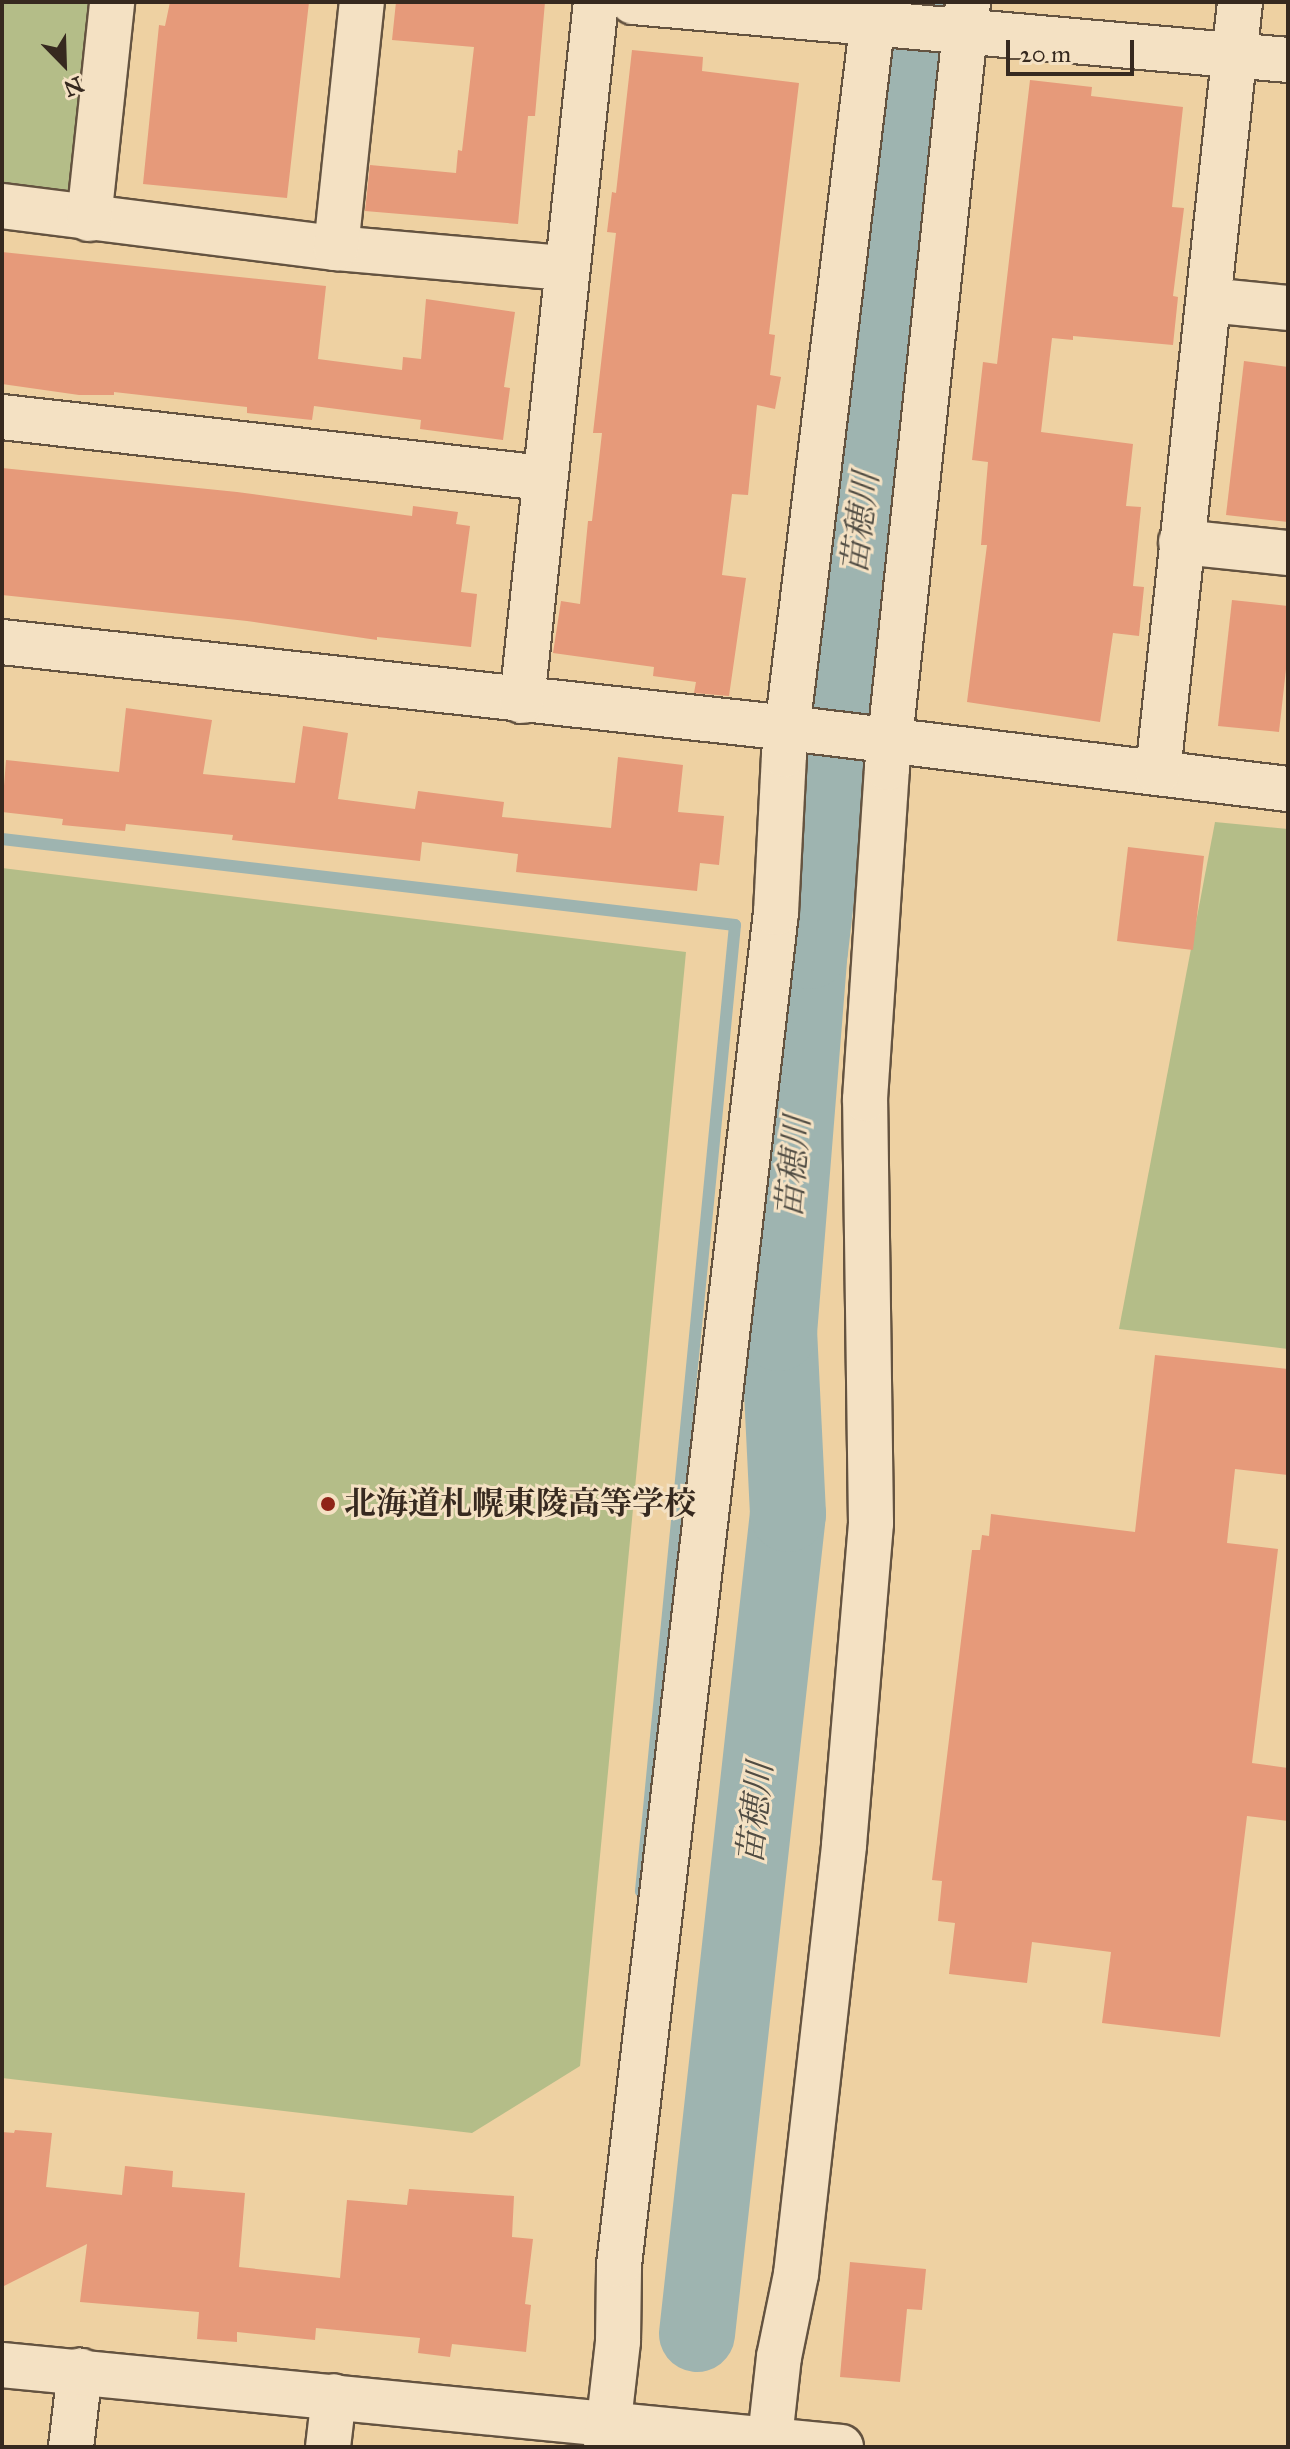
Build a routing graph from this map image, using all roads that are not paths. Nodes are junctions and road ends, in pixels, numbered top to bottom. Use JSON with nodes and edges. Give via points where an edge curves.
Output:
{"nodes":[{"id":1,"x":112,"y":2,"type":"edge"},
{"id":2,"x":362,"y":2,"type":"edge"},
{"id":3,"x":596,"y":2,"type":"edge"},
{"id":4,"x":633,"y":2,"type":"edge"},
{"id":5,"x":1240,"y":2,"type":"edge"},
{"id":6,"x":882,"y":17,"type":"edge"},
{"id":7,"x":960,"y":21,"type":"edge"},
{"id":8,"x":1234,"y":55,"type":"junction"},
{"id":9,"x":1288,"y":60,"type":"edge"},
{"id":10,"x":2,"y":206,"type":"edge"},
{"id":11,"x":89,"y":219,"type":"junction"},
{"id":12,"x":336,"y":248,"type":"junction"},
{"id":13,"x":566,"y":268,"type":"junction"},
{"id":14,"x":1209,"y":300,"type":"junction"},
{"id":15,"x":1288,"y":308,"type":"edge"},
{"id":16,"x":2,"y":417,"type":"edge"},
{"id":17,"x":543,"y":478,"type":"junction"},
{"id":18,"x":1181,"y":542,"type":"junction"},
{"id":19,"x":1288,"y":553,"type":"edge"},
{"id":20,"x":2,"y":642,"type":"edge"},
{"id":21,"x":522,"y":701,"type":"junction"},
{"id":22,"x":802,"y":730,"type":"junction"},
{"id":23,"x":882,"y":740,"type":"junction"},
{"id":24,"x":1158,"y":772,"type":"junction"},
{"id":25,"x":1288,"y":789,"type":"edge"},
{"id":26,"x":2,"y":2365,"type":"edge"},
{"id":27,"x":80,"y":2371,"type":"junction"},
{"id":28,"x":334,"y":2396,"type":"junction"},
{"id":29,"x":607,"y":2435,"type":"edge"},
{"id":30,"x":770,"y":2443,"type":"edge"},
{"id":31,"x":71,"y":2447,"type":"edge"},
{"id":32,"x":328,"y":2447,"type":"edge"},
{"id":33,"x":841,"y":2447,"type":"edge"}],
"edges":[{"from":1,"to":11,"type":"street"},
{"from":2,"to":12,"type":"street"},
{"from":3,"to":13,"type":"street"},
{"from":4,"to":6,"type":"street"},
{"from":5,"to":8,"type":"street"},
{"from":6,"to":7,"type":"street"},
{"from":6,"to":22,"type":"street"},
{"from":7,"to":8,"type":"street"},
{"from":7,"to":23,"type":"street"},
{"from":8,"to":9,"type":"street"},
{"from":8,"to":14,"type":"street"},
{"from":10,"to":11,"type":"street"},
{"from":11,"to":12,"type":"street"},
{"from":12,"to":13,"type":"street"},
{"from":13,"to":17,"type":"street"},
{"from":14,"to":15,"type":"street"},
{"from":14,"to":18,"type":"street"},
{"from":16,"to":17,"type":"street"},
{"from":17,"to":21,"type":"street"},
{"from":18,"to":19,"type":"street"},
{"from":18,"to":24,"type":"street"},
{"from":20,"to":21,"type":"street"},
{"from":21,"to":22,"type":"street"},
{"from":22,"to":23,"type":"street"},
{"from":22,"to":29,"type":"street","via":[[776,913],[619,2265],[618,2341]]},
{"from":23,"to":24,"type":"street"},
{"from":23,"to":30,"type":"street","via":[[865,1099],[871,1523],[844,1845],[796,2274],[779,2357]]},
{"from":24,"to":25,"type":"street"},
{"from":26,"to":27,"type":"street"},
{"from":27,"to":28,"type":"street"},
{"from":27,"to":31,"type":"street"},
{"from":28,"to":29,"type":"street"},
{"from":28,"to":32,"type":"street"},
{"from":29,"to":30,"type":"street"},
{"from":30,"to":33,"type":"street"}]}
